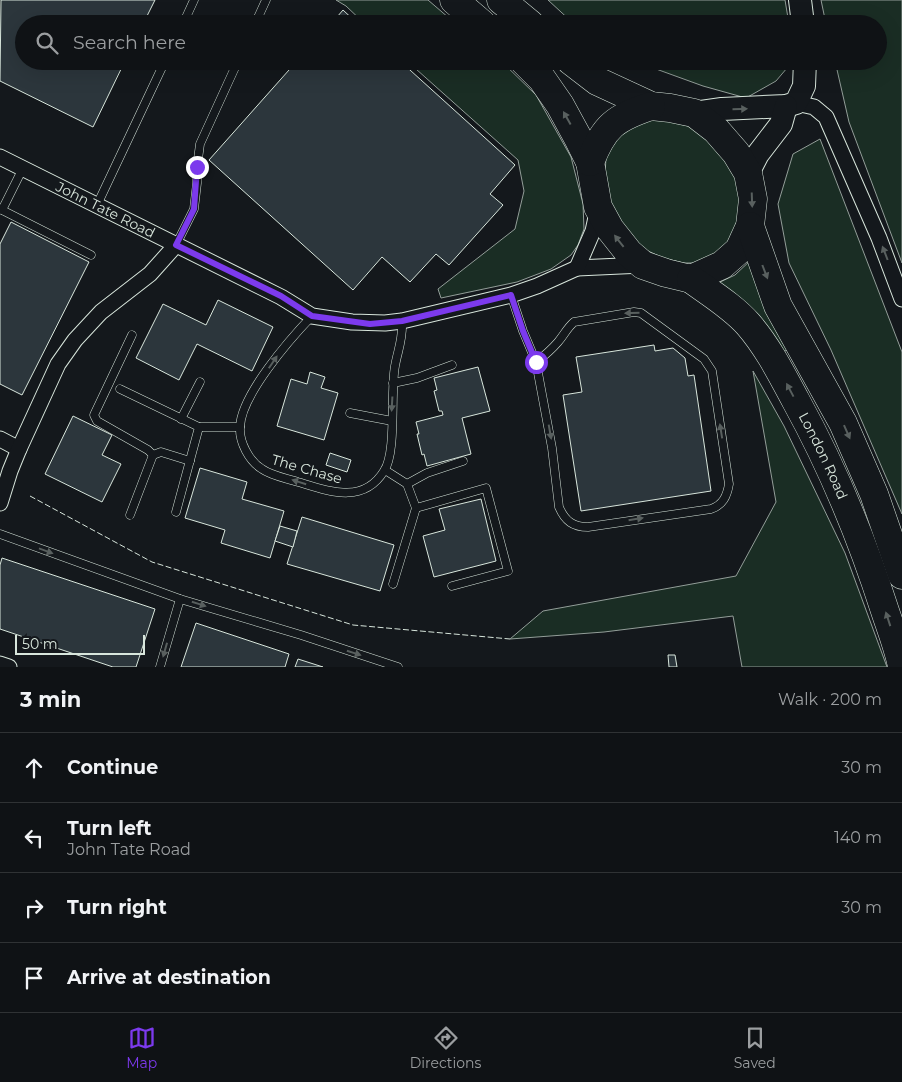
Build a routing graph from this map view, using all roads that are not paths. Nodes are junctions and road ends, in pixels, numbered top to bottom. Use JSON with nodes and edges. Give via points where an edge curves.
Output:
{"nodes":[{"id":1,"x":194,"y":0,"type":"edge"},
{"id":2,"x":266,"y":0,"type":"edge"},
{"id":3,"x":454,"y":0,"type":"edge"},
{"id":4,"x":501,"y":0,"type":"edge"},
{"id":5,"x":800,"y":0,"type":"edge"},
{"id":6,"x":187,"y":15,"type":"edge"},
{"id":7,"x":259,"y":15,"type":"edge"},
{"id":8,"x":472,"y":15,"type":"edge"},
{"id":9,"x":519,"y":15,"type":"edge"},
{"id":10,"x":802,"y":15,"type":"edge"},
{"id":11,"x":161,"y":70,"type":"edge"},
{"id":12,"x":234,"y":70,"type":"edge"},
{"id":13,"x":533,"y":70,"type":"edge"},
{"id":14,"x":583,"y":70,"type":"edge"},
{"id":15,"x":805,"y":70,"type":"edge"},
{"id":16,"x":791,"y":105,"type":"junction"},
{"id":17,"x":651,"y":106,"type":"junction"},
{"id":18,"x":694,"y":113,"type":"junction"},
{"id":19,"x":0,"y":157,"type":"edge"},
{"id":20,"x":590,"y":162,"type":"junction"},
{"id":21,"x":23,"y":168,"type":"junction"},
{"id":22,"x":748,"y":173,"type":"junction"},
{"id":23,"x":97,"y":205,"type":"junction"},
{"id":24,"x":598,"y":207,"type":"junction"},
{"id":25,"x":1,"y":209,"type":"edge"},
{"id":26,"x":750,"y":226,"type":"junction"},
{"id":27,"x":176,"y":245,"type":"junction"},
{"id":28,"x":91,"y":255,"type":"dead end"},
{"id":29,"x":643,"y":265,"type":"junction"},
{"id":30,"x":577,"y":268,"type":"junction"},
{"id":31,"x":691,"y":279,"type":"junction"},
{"id":32,"x":511,"y":295,"type":"junction"},
{"id":33,"x":902,"y":299,"type":"edge"},
{"id":34,"x":312,"y":316,"type":"junction"},
{"id":35,"x":402,"y":321,"type":"junction"},
{"id":36,"x":132,"y":335,"type":"dead end"},
{"id":37,"x":536,"y":362,"type":"junction"},
{"id":38,"x":452,"y":365,"type":"dead end"},
{"id":39,"x":200,"y":382,"type":"dead end"},
{"id":40,"x":393,"y":382,"type":"junction"},
{"id":41,"x":120,"y":389,"type":"dead end"},
{"id":42,"x":350,"y":413,"type":"dead end"},
{"id":43,"x":181,"y":419,"type":"junction"},
{"id":44,"x":392,"y":421,"type":"junction"},
{"id":45,"x":199,"y":427,"type":"junction"},
{"id":46,"x":240,"y":427,"type":"junction"},
{"id":47,"x":0,"y":439,"type":"edge"},
{"id":48,"x":19,"y":449,"type":"junction"},
{"id":49,"x":153,"y":455,"type":"junction"},
{"id":50,"x":190,"y":461,"type":"junction"},
{"id":51,"x":463,"y":461,"type":"dead end"},
{"id":52,"x":385,"y":470,"type":"junction"},
{"id":53,"x":407,"y":484,"type":"junction"},
{"id":54,"x":0,"y":503,"type":"edge"},
{"id":55,"x":416,"y":508,"type":"junction"},
{"id":56,"x":176,"y":512,"type":"dead end"},
{"id":57,"x":130,"y":514,"type":"dead end"},
{"id":58,"x":0,"y":534,"type":"edge"},
{"id":59,"x":902,"y":575,"type":"edge"},
{"id":60,"x":392,"y":584,"type":"dead end"},
{"id":61,"x":452,"y":586,"type":"dead end"},
{"id":62,"x":180,"y":599,"type":"junction"},
{"id":63,"x":0,"y":664,"type":"edge"},
{"id":64,"x":902,"y":666,"type":"edge"},
{"id":65,"x":8,"y":667,"type":"edge"},
{"id":66,"x":160,"y":667,"type":"edge"},
{"id":67,"x":398,"y":667,"type":"edge"}],
"edges":[{"from":1,"to":6,"type":"lane"},
{"from":2,"to":7,"type":"lane"},
{"from":3,"to":8,"type":"highway"},
{"from":4,"to":9,"type":"highway"},
{"from":5,"to":10,"type":"main road"},
{"from":11,"to":23,"type":"lane"},
{"from":12,"to":27,"type":"lane","via":[[200,144],[194,209]]},
{"from":20,"to":13,"type":"highway","one_way":true,"via":[[560,105]]},
{"from":14,"to":17,"type":"highway","via":[[597,81]]},
{"from":15,"to":16,"type":"main road","via":[[804,86]]},
{"from":18,"to":16,"type":"main road","one_way":true},
{"from":16,"to":22,"type":"main road"},
{"from":33,"to":16,"type":"street","one_way":true,"via":[[826,117],[814,106]]},
{"from":17,"to":18,"type":"highway"},
{"from":17,"to":20,"type":"highway","via":[[626,115],[611,125],[598,142]]},
{"from":18,"to":22,"type":"highway","via":[[716,130]]},
{"from":19,"to":21,"type":"street","name":"John Tate Road"},
{"from":20,"to":24,"type":"highway"},
{"from":21,"to":23,"type":"street","name":"John Tate Road"},
{"from":21,"to":25,"type":"lane"},
{"from":22,"to":26,"type":"highway","one_way":true,"via":[[753,199]]},
{"from":23,"to":27,"type":"street","name":"John Tate Road"},
{"from":29,"to":24,"type":"highway","one_way":true,"via":[[610,229]]},
{"from":24,"to":30,"type":"street","via":[[593,231]]},
{"from":25,"to":28,"type":"lane"},
{"from":26,"to":31,"type":"highway","via":[[739,250],[722,265]]},
{"from":26,"to":59,"type":"highway","one_way":true,"via":[[778,306],[843,423],[874,494]]},
{"from":27,"to":34,"type":"street","name":"John Tate Road","via":[[281,296]]},
{"from":27,"to":48,"type":"street","via":[[150,274],[101,312],[75,340],[58,364]]},
{"from":29,"to":30,"type":"street"},
{"from":29,"to":31,"type":"highway"},
{"from":30,"to":32,"type":"street","name":"John Tate Road"},
{"from":64,"to":31,"type":"highway","name":"London Road","one_way":true,"via":[[874,576],[837,483],[782,375],[747,323]]},
{"from":32,"to":35,"type":"street","name":"John Tate Road"},
{"from":32,"to":37,"type":"lane"},
{"from":34,"to":35,"type":"street","name":"John Tate Road","via":[[370,324]]},
{"from":46,"to":34,"type":"lane","one_way":true,"via":[[252,394],[284,346]]},
{"from":35,"to":40,"type":"lane","via":[[403,338]]},
{"from":36,"to":49,"type":"lane","via":[[94,416],[97,421]]},
{"from":37,"to":37,"type":"lane","one_way":true,"via":[[559,507],[570,523],[588,527],[711,509],[728,494],[730,484],[712,371],[697,354],[647,316],[634,312],[574,322]]},
{"from":38,"to":40,"type":"lane","via":[[417,378]]},
{"from":39,"to":43,"type":"lane"},
{"from":40,"to":44,"type":"lane","one_way":true},
{"from":41,"to":43,"type":"lane"},
{"from":42,"to":44,"type":"lane"},
{"from":43,"to":45,"type":"lane"},
{"from":44,"to":52,"type":"lane","via":[[391,447]]},
{"from":45,"to":46,"type":"lane"},
{"from":45,"to":50,"type":"lane"},
{"from":52,"to":46,"type":"lane","name":"The Chase","one_way":true,"via":[[374,483],[361,490],[330,492],[262,469],[245,448]]},
{"from":47,"to":48,"type":"street"},
{"from":48,"to":54,"type":"street"},
{"from":49,"to":50,"type":"lane","via":[[160,452]]},
{"from":49,"to":57,"type":"lane"},
{"from":50,"to":56,"type":"lane"},
{"from":51,"to":53,"type":"lane","via":[[427,473]]},
{"from":52,"to":53,"type":"lane"},
{"from":53,"to":55,"type":"lane"},
{"from":55,"to":60,"type":"lane"},
{"from":55,"to":61,"type":"lane","via":[[486,488],[508,571]]},
{"from":58,"to":62,"type":"lane","one_way":true},
{"from":62,"to":66,"type":"lane","one_way":true},
{"from":62,"to":67,"type":"lane","one_way":true},
{"from":63,"to":65,"type":"street"}]}
